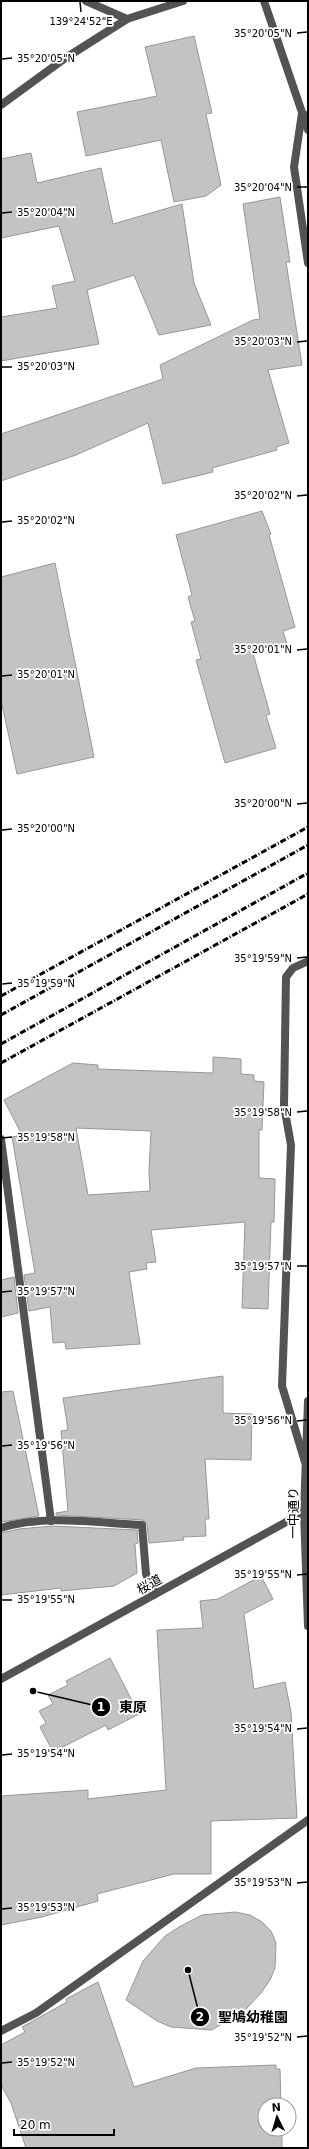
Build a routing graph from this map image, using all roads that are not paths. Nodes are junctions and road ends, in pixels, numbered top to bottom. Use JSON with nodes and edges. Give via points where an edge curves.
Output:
{"nodes":[{"id":1,"x":86,"y":1,"type":"edge"},
{"id":2,"x":183,"y":1,"type":"edge"},
{"id":3,"x":264,"y":1,"type":"edge"},
{"id":4,"x":127,"y":20,"type":"junction"},
{"id":5,"x":1,"y":105,"type":"edge"},
{"id":6,"x":305,"y":115,"type":"edge"},
{"id":7,"x":308,"y":130,"type":"edge"},
{"id":8,"x":308,"y":263,"type":"edge"},
{"id":9,"x":308,"y":961,"type":"edge"},
{"id":10,"x":1,"y":1139,"type":"edge"},
{"id":11,"x":308,"y":1401,"type":"edge"},
{"id":12,"x":307,"y":1421,"type":"edge"},
{"id":13,"x":305,"y":1463,"type":"junction"},
{"id":14,"x":306,"y":1511,"type":"edge"},
{"id":15,"x":51,"y":1521,"type":"junction"},
{"id":16,"x":1,"y":1528,"type":"edge"},
{"id":17,"x":155,"y":1594,"type":"junction"},
{"id":18,"x":308,"y":1626,"type":"edge"},
{"id":19,"x":1,"y":1679,"type":"edge"},
{"id":20,"x":308,"y":1820,"type":"edge"},
{"id":21,"x":1,"y":2031,"type":"edge"}],
"edges":[{"from":1,"to":4,"type":"street"},
{"from":2,"to":4,"type":"street"},
{"from":3,"to":6,"type":"street"},
{"from":4,"to":5,"type":"street","via":[[64,59]]},
{"from":6,"to":7,"type":"street"},
{"from":6,"to":8,"type":"street","via":[[294,167]]},
{"from":9,"to":13,"type":"street","via":[[293,968],[286,977],[284,1106],[291,1145],[282,1386]]},
{"from":10,"to":15,"type":"street"},
{"from":11,"to":12,"type":"street","name":"一中通り"},
{"from":12,"to":13,"type":"street","name":"一中通り"},
{"from":13,"to":14,"type":"street","name":"一中通り"},
{"from":14,"to":17,"type":"street","name":"桜道"},
{"from":14,"to":18,"type":"street","name":"一中通り"},
{"from":15,"to":16,"type":"street","via":[[13,1524]]},
{"from":15,"to":17,"type":"street","via":[[142,1525],[146,1574]]},
{"from":17,"to":19,"type":"street","name":"桜道"},
{"from":20,"to":21,"type":"street","via":[[36,2013]]}]}
